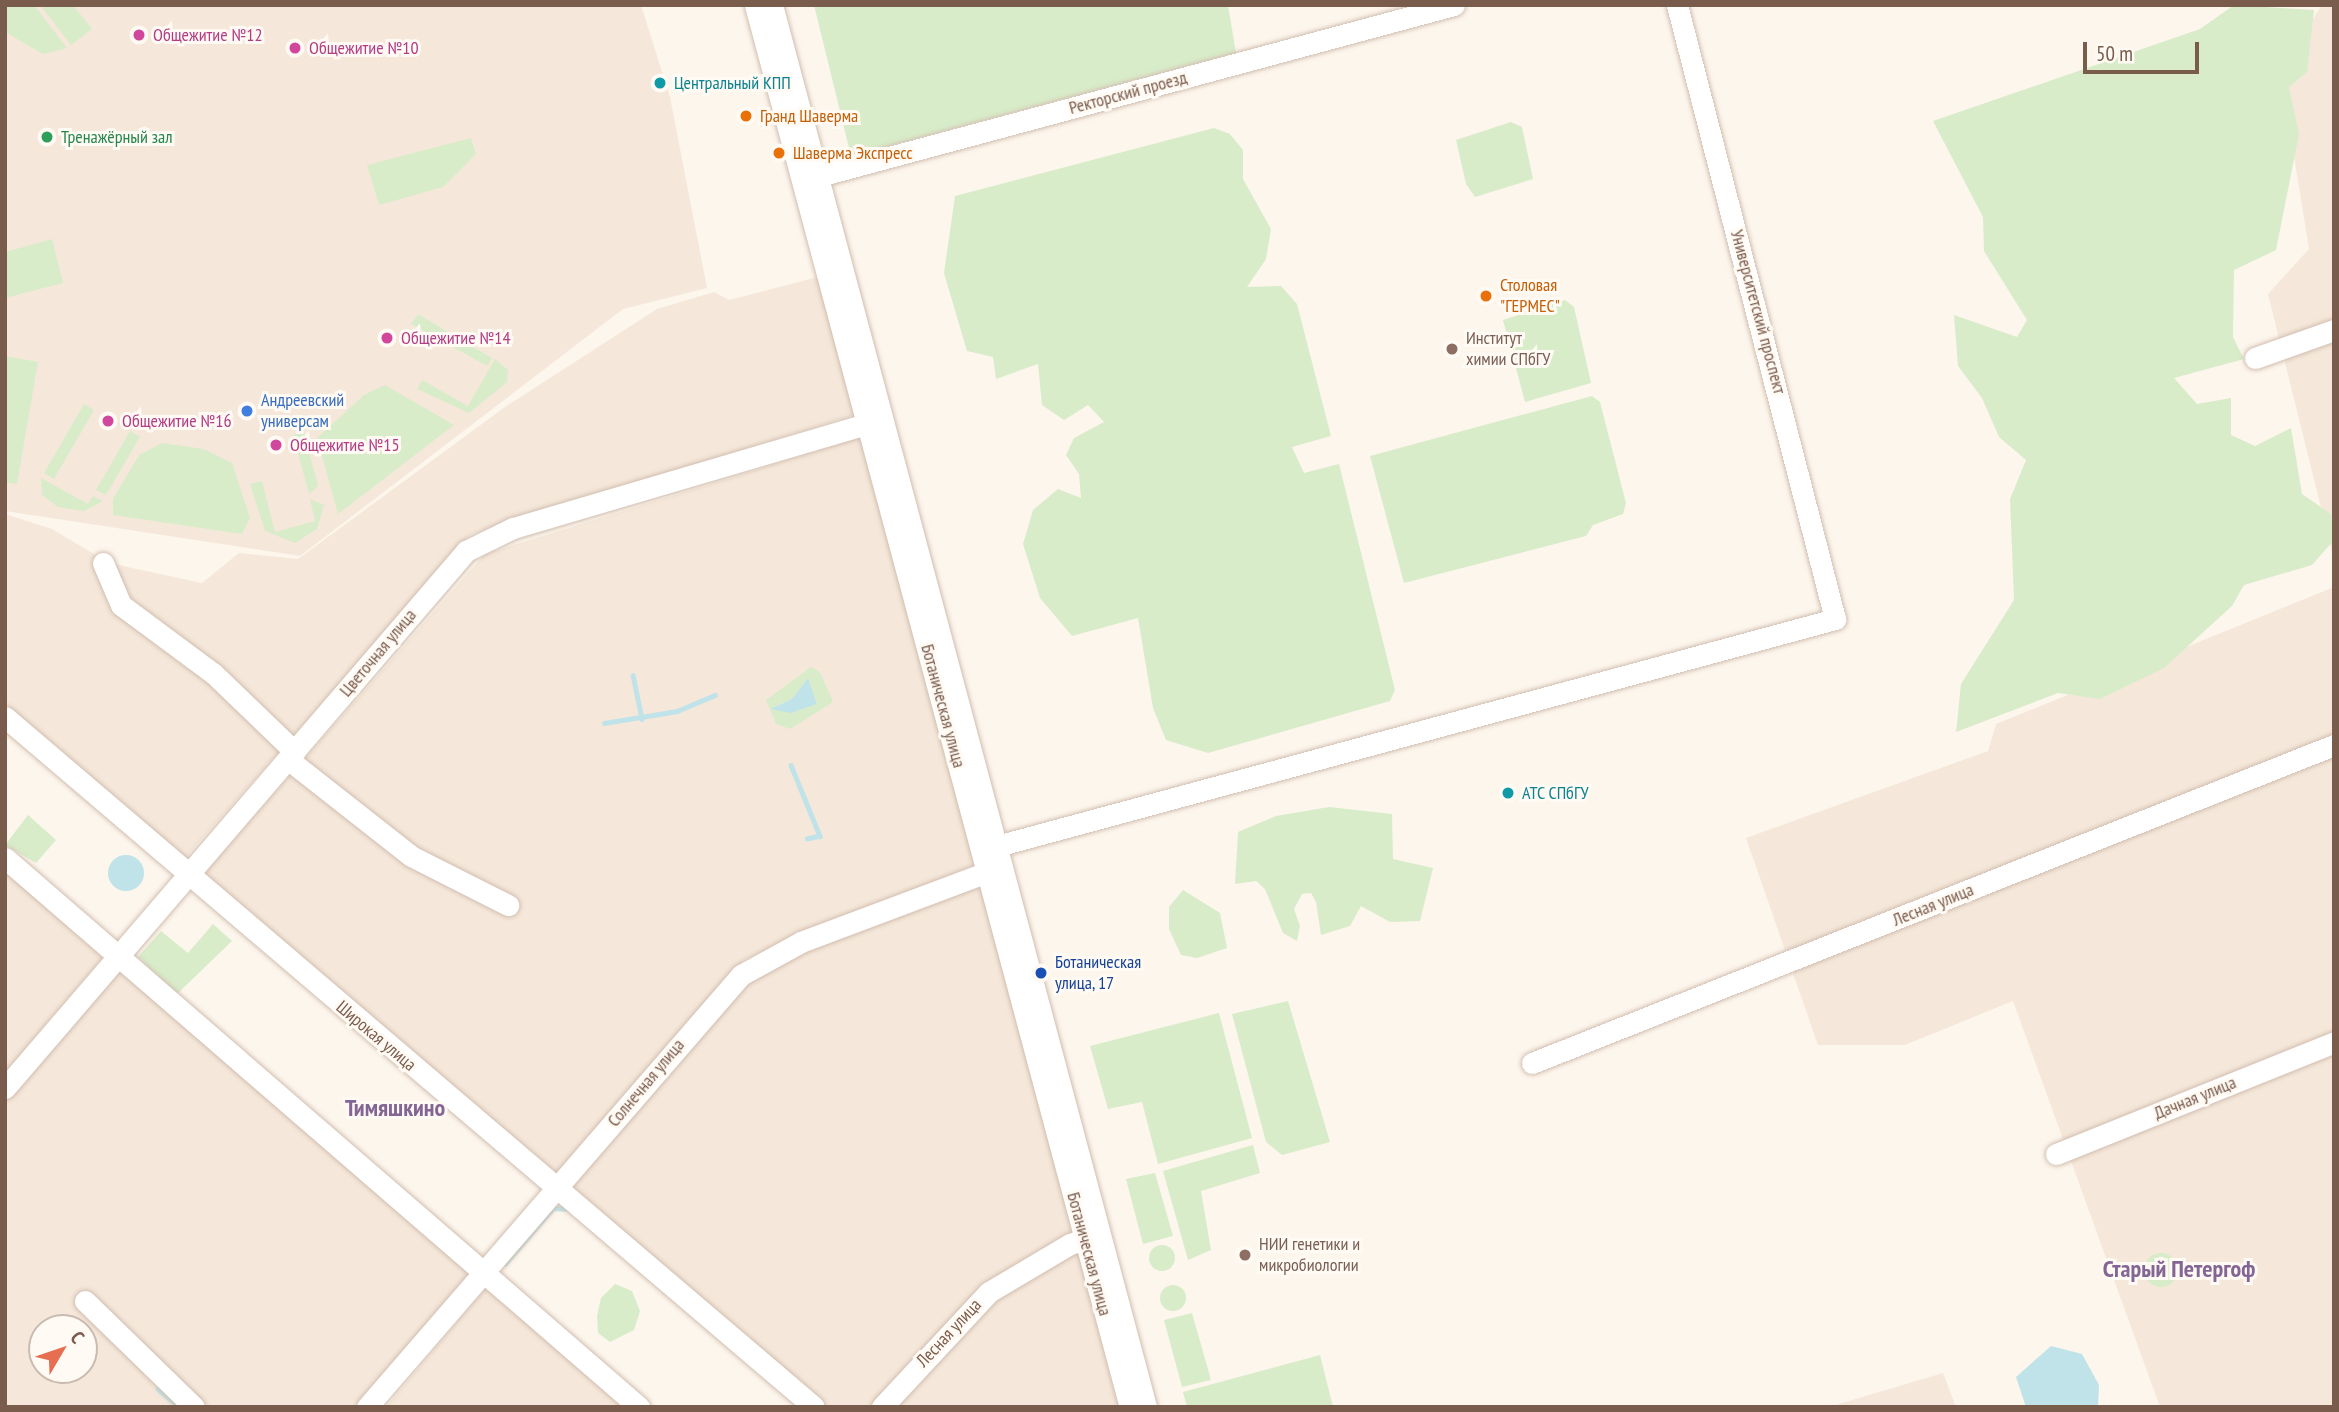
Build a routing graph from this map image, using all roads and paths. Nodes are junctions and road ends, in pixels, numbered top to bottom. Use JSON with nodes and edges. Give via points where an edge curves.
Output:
{"nodes":[{"id":1,"x":755,"y":5,"type":"edge"},
{"id":2,"x":772,"y":5,"type":"edge"},
{"id":3,"x":1454,"y":5,"type":"edge"},
{"id":4,"x":1676,"y":5,"type":"edge"},
{"id":5,"x":810,"y":179,"type":"junction"},
{"id":6,"x":2334,"y":330,"type":"edge"},
{"id":7,"x":2255,"y":359,"type":"dead end"},
{"id":8,"x":875,"y":421,"type":"junction"},
{"id":9,"x":103,"y":563,"type":"dead end"},
{"id":10,"x":5,"y":717,"type":"edge"},
{"id":11,"x":2334,"y":745,"type":"edge"},
{"id":12,"x":292,"y":756,"type":"junction"},
{"id":13,"x":989,"y":848,"type":"junction"},
{"id":14,"x":5,"y":858,"type":"edge"},
{"id":15,"x":995,"y":869,"type":"junction"},
{"id":16,"x":188,"y":875,"type":"junction"},
{"id":17,"x":508,"y":905,"type":"dead end"},
{"id":18,"x":118,"y":955,"type":"junction"},
{"id":19,"x":2334,"y":1042,"type":"edge"},
{"id":20,"x":1532,"y":1063,"type":"dead end"},
{"id":21,"x":5,"y":1088,"type":"edge"},
{"id":22,"x":2056,"y":1154,"type":"dead end"},
{"id":23,"x":556,"y":1189,"type":"junction"},
{"id":24,"x":1093,"y":1236,"type":"junction"},
{"id":25,"x":484,"y":1271,"type":"junction"},
{"id":26,"x":85,"y":1301,"type":"dead end"},
{"id":27,"x":194,"y":1407,"type":"edge"},
{"id":28,"x":367,"y":1407,"type":"edge"},
{"id":29,"x":639,"y":1407,"type":"edge"},
{"id":30,"x":814,"y":1407,"type":"edge"},
{"id":31,"x":882,"y":1407,"type":"edge"},
{"id":32,"x":1130,"y":1407,"type":"edge"},
{"id":33,"x":1146,"y":1407,"type":"edge"}],
"edges":[{"from":1,"to":5,"type":"street","name":"Ботаническая улица"},
{"from":2,"to":5,"type":"street","name":"Ботаническая улица"},
{"from":3,"to":5,"type":"street","name":"Ректорский проезд"},
{"from":4,"to":13,"type":"street","name":"Университетский проспект","via":[[1835,619]]},
{"from":5,"to":8,"type":"street","name":"Ботаническая улица"},
{"from":6,"to":7,"type":"street"},
{"from":8,"to":12,"type":"street","name":"Цветочная улица","via":[[489,537],[457,561]]},
{"from":8,"to":13,"type":"street","name":"Ботаническая улица"},
{"from":9,"to":12,"type":"street","via":[[121,605],[214,674]]},
{"from":10,"to":16,"type":"street","name":"Широкая улица"},
{"from":11,"to":20,"type":"street","name":"Лесная улица"},
{"from":12,"to":16,"type":"street","name":"Цветочная улица"},
{"from":12,"to":17,"type":"street","via":[[411,856]]},
{"from":13,"to":15,"type":"street","name":"Ботаническая улица"},
{"from":14,"to":18,"type":"street"},
{"from":15,"to":23,"type":"street","name":"Солнечная улица","via":[[801,942],[741,975]]},
{"from":15,"to":24,"type":"street","name":"Ботаническая улица"},
{"from":16,"to":18,"type":"street","name":"Цветочная улица"},
{"from":16,"to":23,"type":"street","name":"Широкая улица"},
{"from":18,"to":21,"type":"street","name":"Цветочная улица"},
{"from":18,"to":25,"type":"street"},
{"from":19,"to":22,"type":"street","name":"Дачная улица"},
{"from":23,"to":25,"type":"street","name":"Солнечная улица"},
{"from":23,"to":30,"type":"street","name":"Широкая улица"},
{"from":24,"to":31,"type":"street","name":"Лесная улица","via":[[974,1303]]},
{"from":24,"to":32,"type":"street","name":"Ботаническая улица"},
{"from":24,"to":33,"type":"street","name":"Ботаническая улица"},
{"from":25,"to":28,"type":"street","name":"Солнечная улица"},
{"from":25,"to":29,"type":"street"},
{"from":26,"to":27,"type":"street"}]}
